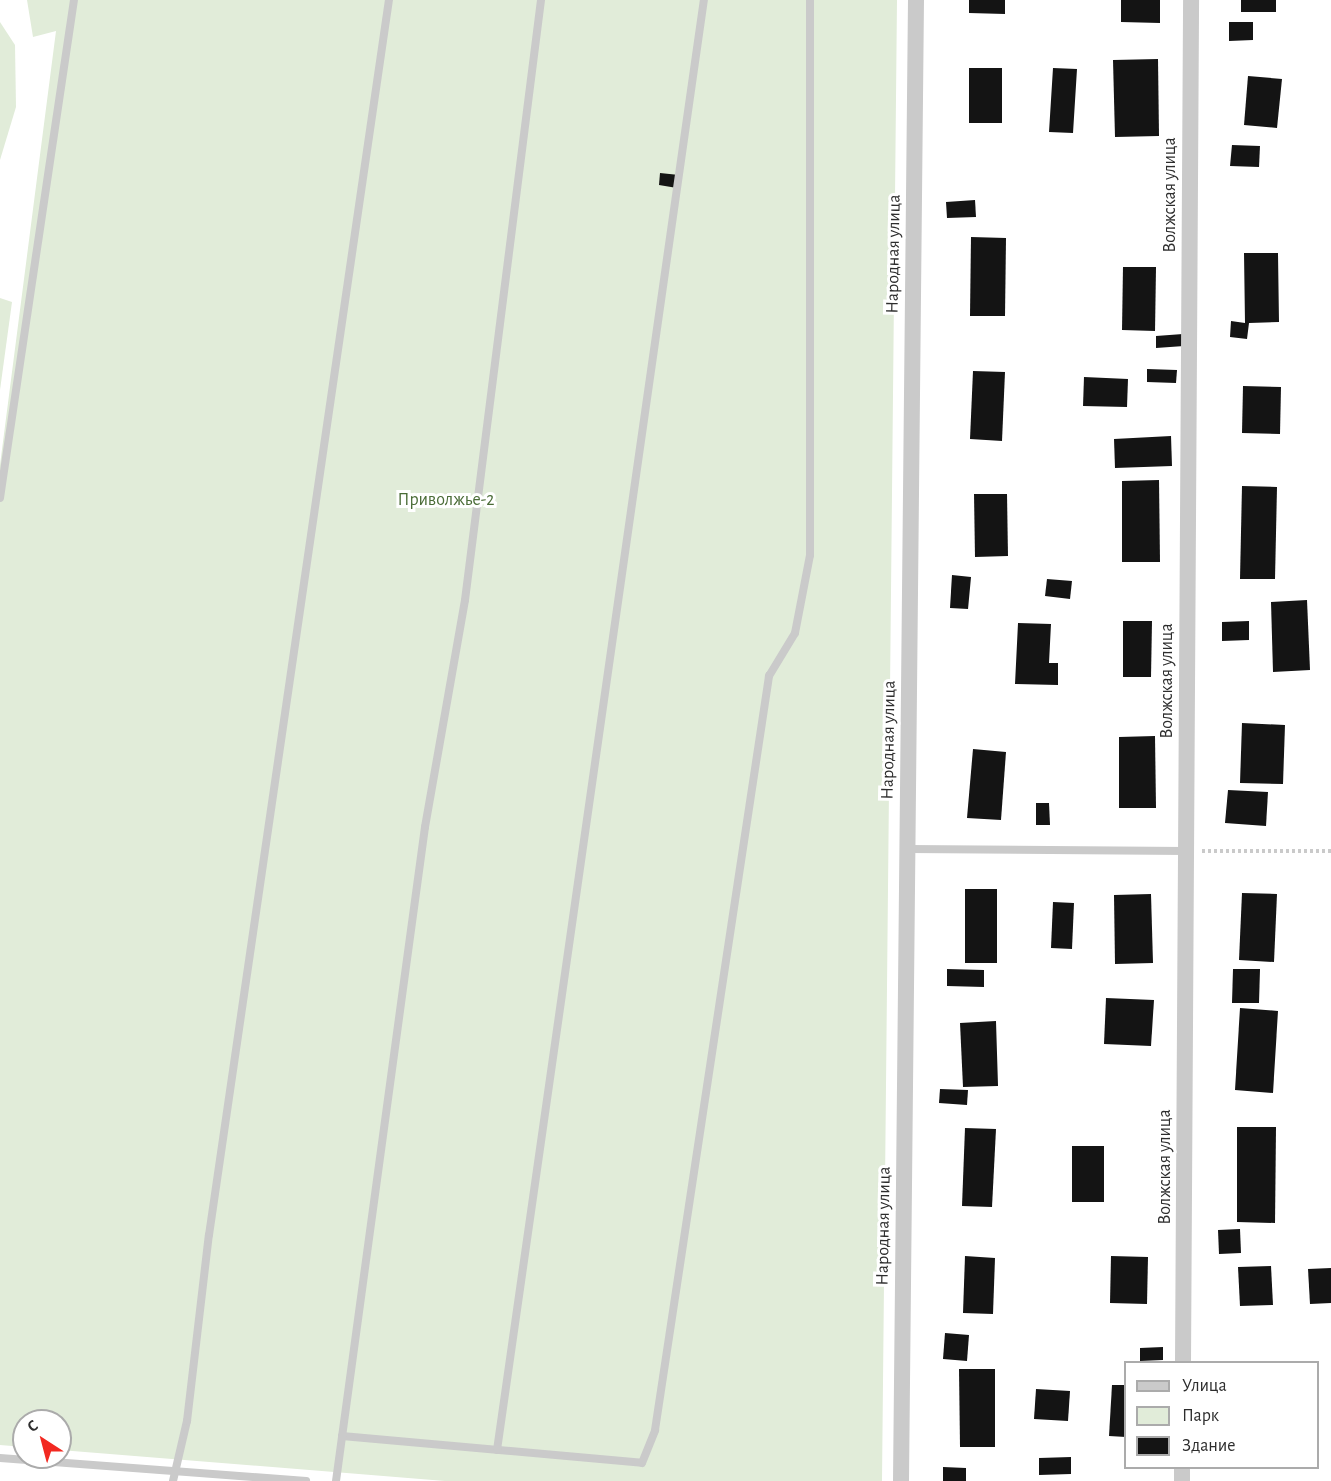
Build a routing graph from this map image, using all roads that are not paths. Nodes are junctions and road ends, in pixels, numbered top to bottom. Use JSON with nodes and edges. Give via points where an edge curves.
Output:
{"nodes":[{"id":1,"x":74,"y":0,"type":"edge"},
{"id":2,"x":389,"y":0,"type":"edge"},
{"id":3,"x":541,"y":0,"type":"edge"},
{"id":4,"x":704,"y":0,"type":"edge"},
{"id":5,"x":810,"y":0,"type":"edge"},
{"id":6,"x":916,"y":0,"type":"edge"},
{"id":7,"x":1191,"y":0,"type":"edge"},
{"id":8,"x":0,"y":498,"type":"edge"},
{"id":9,"x":908,"y":849,"type":"junction"},
{"id":10,"x":1186,"y":851,"type":"junction"},
{"id":11,"x":1183,"y":1361,"type":"edge"},
{"id":12,"x":342,"y":1436,"type":"junction"},
{"id":13,"x":497,"y":1450,"type":"junction"},
{"id":14,"x":0,"y":1458,"type":"edge"},
{"id":15,"x":176,"y":1468,"type":"junction"},
{"id":16,"x":173,"y":1481,"type":"edge"},
{"id":17,"x":306,"y":1481,"type":"edge"},
{"id":18,"x":336,"y":1481,"type":"edge"},
{"id":19,"x":901,"y":1481,"type":"edge"}],
"edges":[{"from":1,"to":8,"type":"lane"},
{"from":2,"to":15,"type":"lane","via":[[209,1235],[187,1421]]},
{"from":3,"to":12,"type":"lane","via":[[465,600],[426,827]]},
{"from":4,"to":13,"type":"lane"},
{"from":5,"to":13,"type":"lane","via":[[810,555],[795,633],[769,676],[655,1430],[642,1463]]},
{"from":6,"to":9,"type":"street","name":"Народная улица"},
{"from":7,"to":10,"type":"street","name":"Волжская улица"},
{"from":9,"to":10,"type":"lane"},
{"from":9,"to":19,"type":"street","name":"Народная улица"},
{"from":10,"to":11,"type":"street","name":"Волжская улица"},
{"from":12,"to":13,"type":"lane"},
{"from":12,"to":18,"type":"lane"},
{"from":14,"to":15,"type":"lane"},
{"from":15,"to":16,"type":"lane"},
{"from":15,"to":17,"type":"lane"}]}
